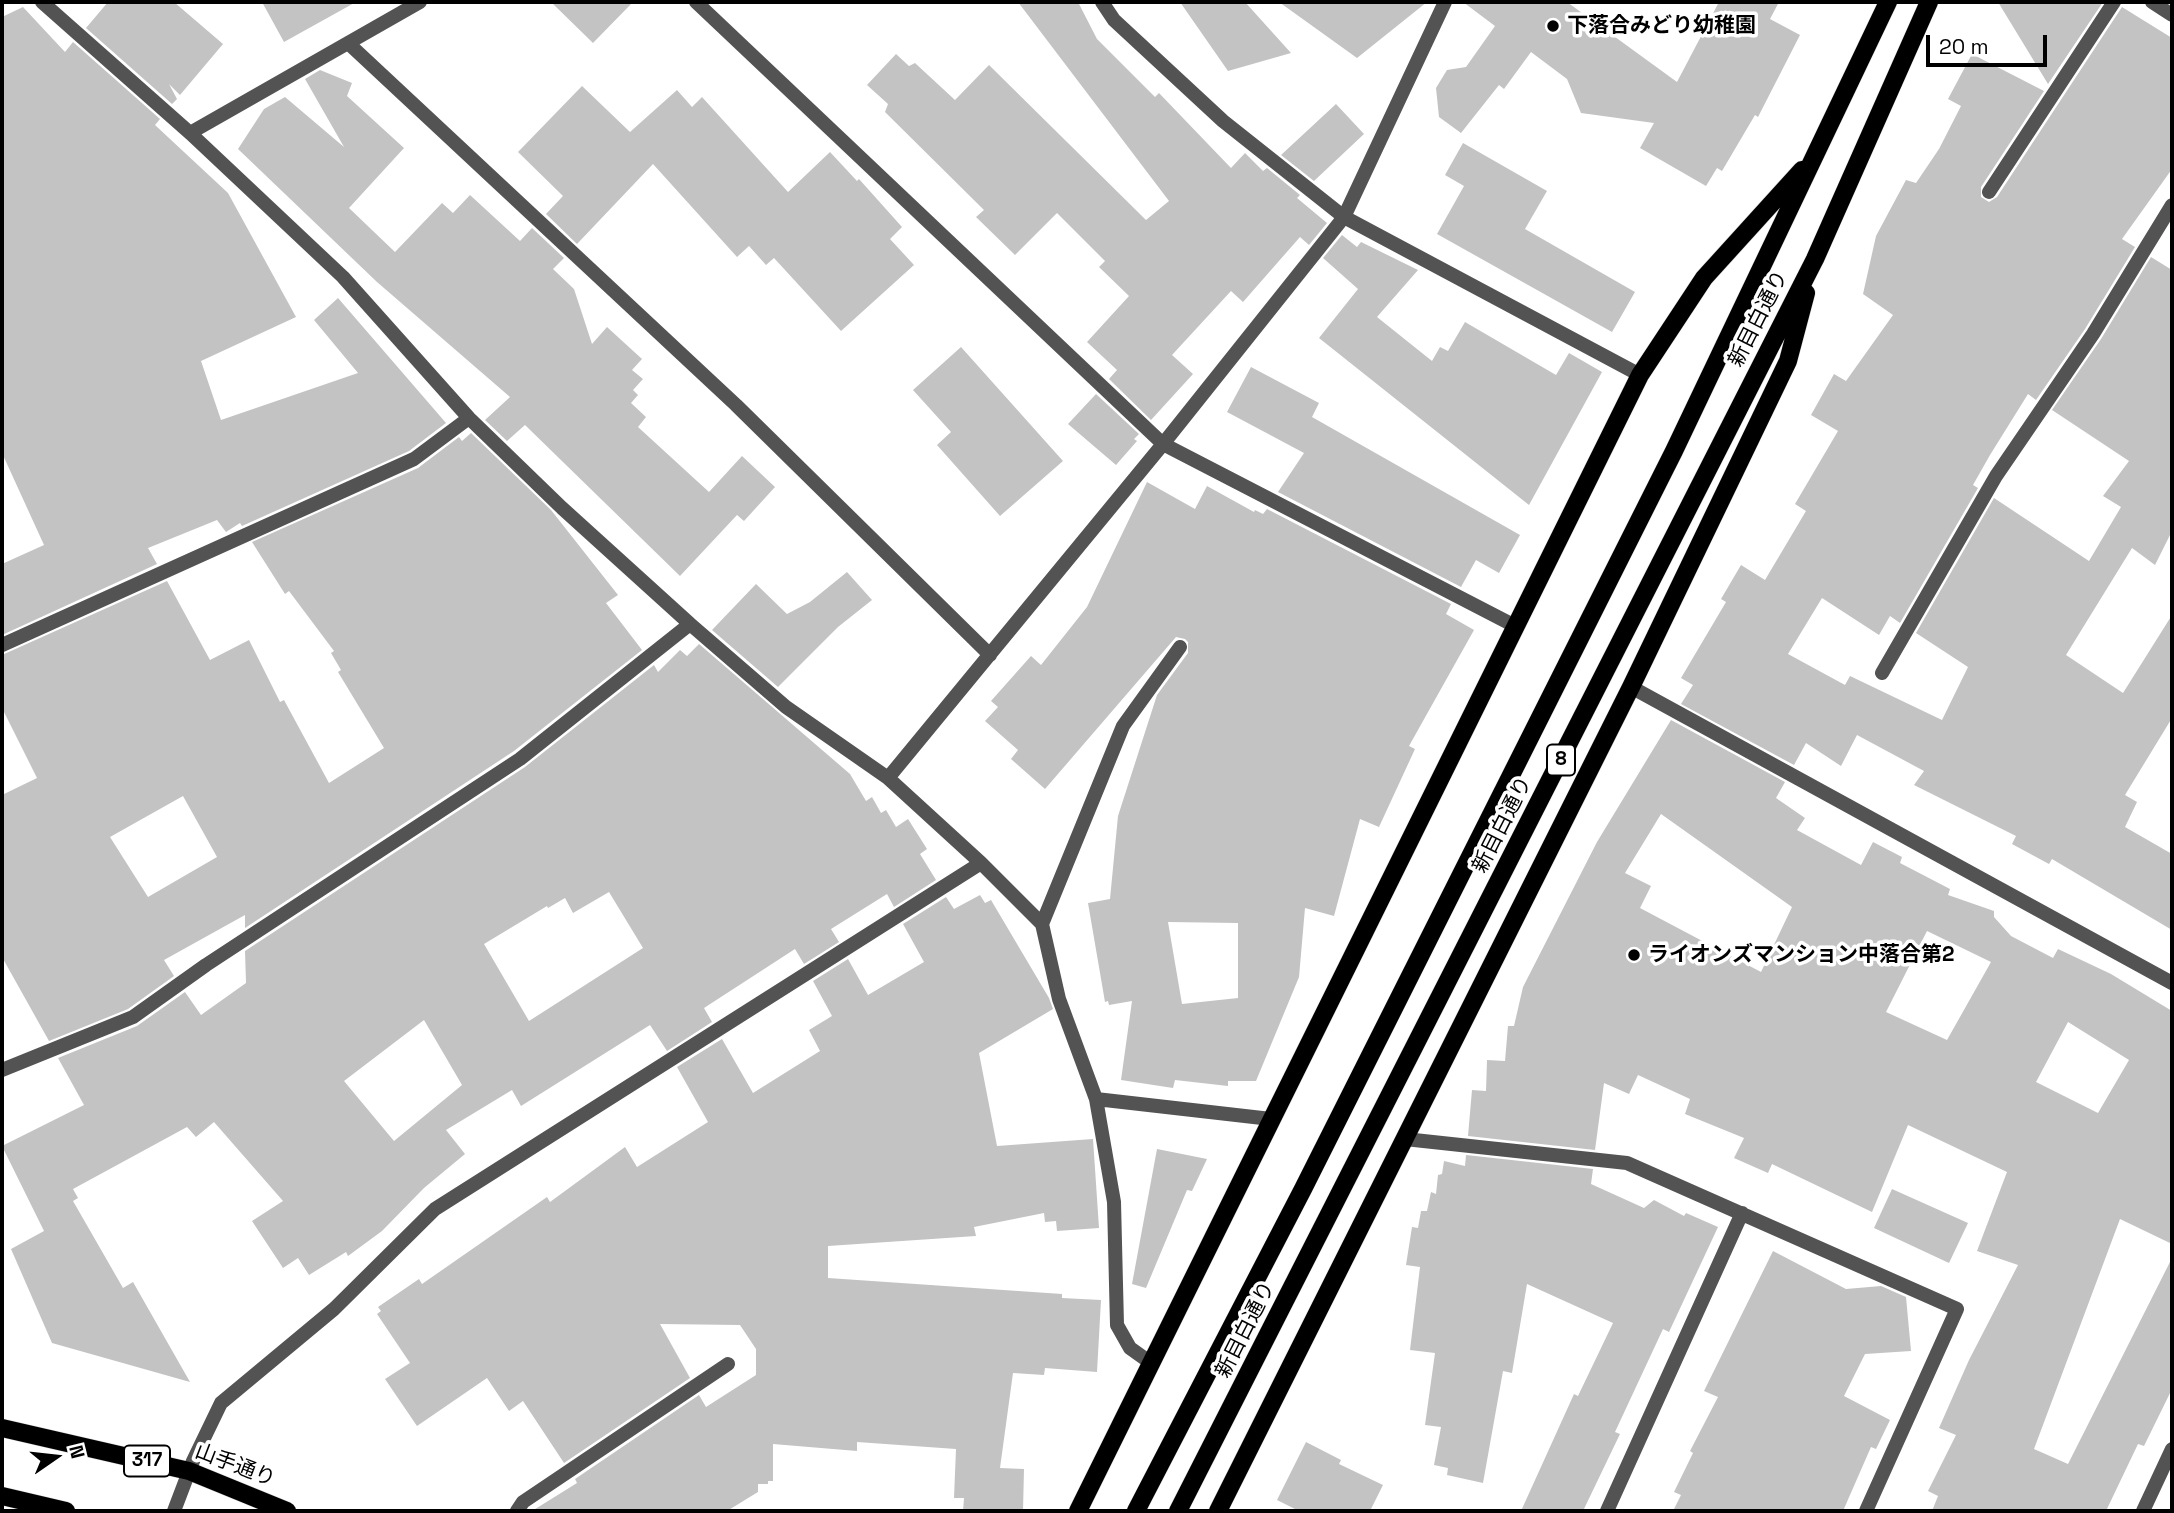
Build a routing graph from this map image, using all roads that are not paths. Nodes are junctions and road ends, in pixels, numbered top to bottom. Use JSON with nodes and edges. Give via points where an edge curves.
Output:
{"nodes":[{"id":1,"x":42,"y":2,"type":"edge"},
{"id":2,"x":420,"y":2,"type":"edge"},
{"id":3,"x":696,"y":2,"type":"edge"},
{"id":4,"x":1102,"y":2,"type":"edge"},
{"id":5,"x":1445,"y":2,"type":"edge"},
{"id":6,"x":1888,"y":2,"type":"edge"},
{"id":7,"x":1929,"y":2,"type":"edge"},
{"id":8,"x":2114,"y":2,"type":"edge"},
{"id":9,"x":2152,"y":2,"type":"edge"},
{"id":10,"x":2172,"y":15,"type":"edge"},
{"id":11,"x":348,"y":43,"type":"junction"},
{"id":12,"x":190,"y":133,"type":"junction"},
{"id":13,"x":1815,"y":155,"type":"junction"},
{"id":14,"x":1989,"y":192,"type":"dead end"},
{"id":15,"x":2172,"y":205,"type":"edge"},
{"id":16,"x":1344,"y":218,"type":"junction"},
{"id":17,"x":1815,"y":259,"type":"junction"},
{"id":18,"x":1640,"y":375,"type":"junction"},
{"id":19,"x":469,"y":418,"type":"junction"},
{"id":20,"x":1163,"y":444,"type":"junction"},
{"id":21,"x":690,"y":624,"type":"junction"},
{"id":22,"x":1516,"y":626,"type":"junction"},
{"id":23,"x":2,"y":645,"type":"edge"},
{"id":24,"x":1180,"y":647,"type":"dead end"},
{"id":25,"x":989,"y":655,"type":"junction"},
{"id":26,"x":1882,"y":673,"type":"dead end"},
{"id":27,"x":1631,"y":687,"type":"junction"},
{"id":28,"x":888,"y":778,"type":"junction"},
{"id":29,"x":981,"y":863,"type":"junction"},
{"id":30,"x":1042,"y":924,"type":"junction"},
{"id":31,"x":2172,"y":983,"type":"edge"},
{"id":32,"x":2,"y":1070,"type":"edge"},
{"id":33,"x":1096,"y":1099,"type":"junction"},
{"id":34,"x":1271,"y":1119,"type":"junction"},
{"id":35,"x":1405,"y":1139,"type":"junction"},
{"id":36,"x":1742,"y":1213,"type":"junction"},
{"id":37,"x":1151,"y":1363,"type":"junction"},
{"id":38,"x":728,"y":1364,"type":"dead end"},
{"id":39,"x":2,"y":1429,"type":"edge"},
{"id":40,"x":2172,"y":1449,"type":"edge"},
{"id":41,"x":189,"y":1471,"type":"junction"},
{"id":42,"x":2,"y":1496,"type":"edge"},
{"id":43,"x":66,"y":1511,"type":"edge"},
{"id":44,"x":174,"y":1511,"type":"edge"},
{"id":45,"x":287,"y":1511,"type":"edge"},
{"id":46,"x":517,"y":1511,"type":"edge"},
{"id":47,"x":1078,"y":1511,"type":"edge"},
{"id":48,"x":1136,"y":1511,"type":"edge"},
{"id":49,"x":1178,"y":1511,"type":"edge"},
{"id":50,"x":1218,"y":1511,"type":"edge"},
{"id":51,"x":1607,"y":1511,"type":"edge"},
{"id":52,"x":1866,"y":1511,"type":"edge"},
{"id":53,"x":2143,"y":1511,"type":"edge"}],
"edges":[{"from":1,"to":12,"type":"street"},
{"from":2,"to":11,"type":"street"},
{"from":3,"to":20,"type":"street"},
{"from":4,"to":16,"type":"street","via":[[1114,20],[1223,121]]},
{"from":5,"to":16,"type":"street"},
{"from":6,"to":13,"type":"main road","name":"新目白通り","number":"8"},
{"from":7,"to":17,"type":"main road","name":"新目白通り","number":"8"},
{"from":8,"to":14,"type":"street"},
{"from":9,"to":10,"type":"street"},
{"from":11,"to":12,"type":"street"},
{"from":11,"to":25,"type":"street","via":[[736,405]]},
{"from":12,"to":19,"type":"street","via":[[343,277]]},
{"from":13,"to":18,"type":"main road","via":[[1704,278]]},
{"from":13,"to":48,"type":"main road","name":"新目白通り","number":"8","via":[[1674,451]]},
{"from":15,"to":26,"type":"street","via":[[2093,334],[1996,476]]},
{"from":16,"to":18,"type":"street"},
{"from":16,"to":20,"type":"street"},
{"from":17,"to":27,"type":"main road","via":[[1788,361]]},
{"from":17,"to":49,"type":"main road","name":"新目白通り","number":"8"},
{"from":18,"to":22,"type":"main road"},
{"from":19,"to":21,"type":"street"},
{"from":19,"to":23,"type":"street","via":[[415,459]]},
{"from":20,"to":22,"type":"street"},
{"from":20,"to":25,"type":"street"},
{"from":21,"to":28,"type":"street","via":[[786,707]]},
{"from":21,"to":32,"type":"street","via":[[520,759],[133,1017]]},
{"from":22,"to":34,"type":"main road"},
{"from":24,"to":30,"type":"street","via":[[1123,726]]},
{"from":25,"to":28,"type":"street"},
{"from":27,"to":31,"type":"street"},
{"from":27,"to":35,"type":"main road"},
{"from":28,"to":29,"type":"street"},
{"from":29,"to":30,"type":"street"},
{"from":29,"to":41,"type":"street","via":[[435,1209],[334,1309],[221,1403]]},
{"from":30,"to":33,"type":"street","via":[[1059,999]]},
{"from":33,"to":34,"type":"street"},
{"from":33,"to":37,"type":"street","via":[[1114,1202],[1117,1325],[1130,1348]]},
{"from":34,"to":37,"type":"main road"},
{"from":35,"to":36,"type":"street","via":[[1627,1163]]},
{"from":35,"to":50,"type":"main road"},
{"from":36,"to":51,"type":"street"},
{"from":36,"to":52,"type":"street","via":[[1957,1310]]},
{"from":37,"to":47,"type":"main road"},
{"from":38,"to":46,"type":"street"},
{"from":39,"to":41,"type":"main road","name":"山手通り","number":"317"},
{"from":40,"to":53,"type":"street"},
{"from":41,"to":44,"type":"street"},
{"from":41,"to":45,"type":"main road","name":"山手通り","number":"317"},
{"from":42,"to":43,"type":"main road"}]}
